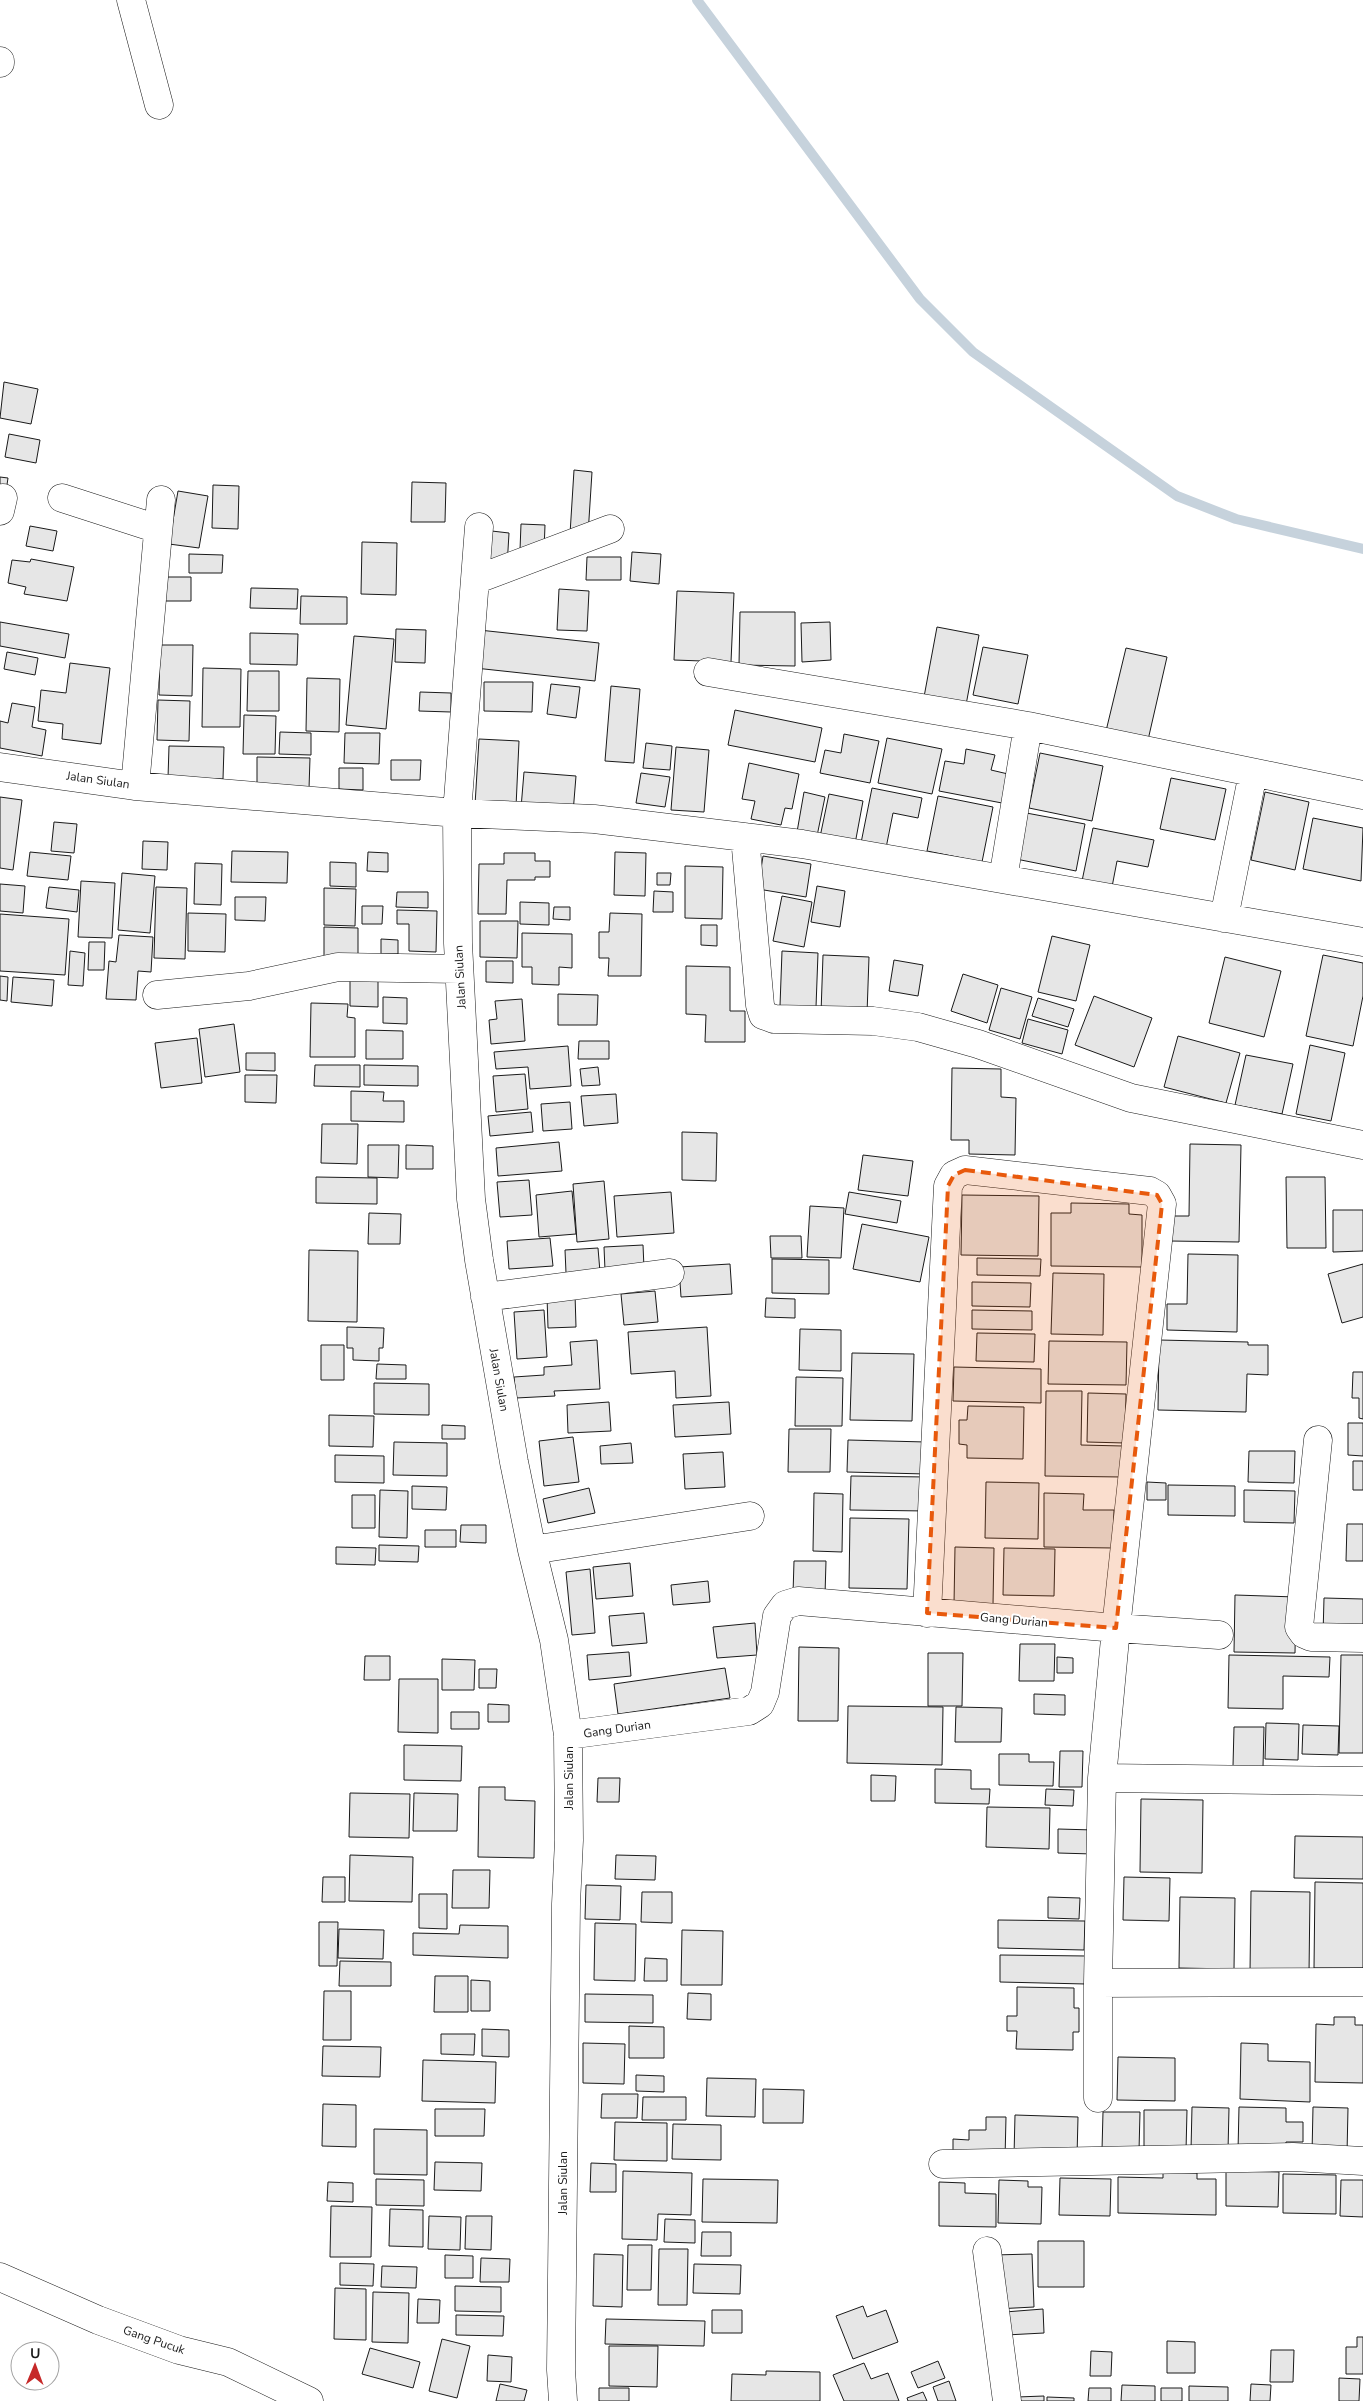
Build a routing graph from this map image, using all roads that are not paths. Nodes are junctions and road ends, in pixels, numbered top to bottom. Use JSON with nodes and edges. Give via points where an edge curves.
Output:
{"nodes":[{"id":1,"x":131,"y":0,"type":"edge"},
{"id":2,"x":160,"y":105,"type":"dead end"},
{"id":3,"x":62,"y":498,"type":"dead end"},
{"id":4,"x":161,"y":500,"type":"dead end"},
{"id":5,"x":479,"y":527,"type":"dead end"},
{"id":6,"x":158,"y":528,"type":"junction"},
{"id":7,"x":610,"y":529,"type":"dead end"},
{"id":8,"x":474,"y":580,"type":"junction"},
{"id":9,"x":708,"y":672,"type":"dead end"},
{"id":10,"x":1028,"y":726,"type":"junction"},
{"id":11,"x":0,"y":768,"type":"edge"},
{"id":12,"x":1253,"y":773,"type":"junction"},
{"id":13,"x":135,"y":786,"type":"junction"},
{"id":14,"x":1363,"y":795,"type":"edge"},
{"id":15,"x":457,"y":813,"type":"junction"},
{"id":16,"x":745,"y":837,"type":"junction"},
{"id":17,"x":1003,"y":879,"type":"junction"},
{"id":18,"x":1224,"y":918,"type":"junction"},
{"id":19,"x":1363,"y":942,"type":"edge"},
{"id":20,"x":459,"y":969,"type":"junction"},
{"id":21,"x":157,"y":995,"type":"dead end"},
{"id":22,"x":1363,"y":1145,"type":"edge"},
{"id":23,"x":670,"y":1273,"type":"dead end"},
{"id":24,"x":485,"y":1297,"type":"junction"},
{"id":25,"x":1318,"y":1440,"type":"dead end"},
{"id":26,"x":750,"y":1516,"type":"dead end"},
{"id":27,"x":532,"y":1550,"type":"junction"},
{"id":28,"x":927,"y":1613,"type":"junction"},
{"id":29,"x":1116,"y":1628,"type":"junction"},
{"id":30,"x":1219,"y":1635,"type":"dead end"},
{"id":31,"x":1363,"y":1638,"type":"edge"},
{"id":32,"x":568,"y":1735,"type":"junction"},
{"id":33,"x":1102,"y":1778,"type":"junction"},
{"id":34,"x":1363,"y":1781,"type":"edge"},
{"id":35,"x":1363,"y":1982,"type":"edge"},
{"id":36,"x":1098,"y":1983,"type":"junction"},
{"id":37,"x":1098,"y":2098,"type":"dead end"},
{"id":38,"x":1363,"y":2161,"type":"edge"},
{"id":39,"x":943,"y":2164,"type":"dead end"},
{"id":40,"x":987,"y":2251,"type":"dead end"},
{"id":41,"x":0,"y":2277,"type":"edge"},
{"id":42,"x":309,"y":2401,"type":"edge"},
{"id":43,"x":563,"y":2401,"type":"edge"},
{"id":44,"x":1007,"y":2401,"type":"edge"}],
"edges":[{"from":1,"to":2,"type":"street"},
{"from":3,"to":6,"type":"street"},
{"from":4,"to":6,"type":"street"},
{"from":5,"to":8,"type":"street"},
{"from":6,"to":13,"type":"street"},
{"from":7,"to":8,"type":"street"},
{"from":8,"to":15,"type":"street"},
{"from":9,"to":10,"type":"street"},
{"from":10,"to":12,"type":"street"},
{"from":10,"to":17,"type":"street"},
{"from":11,"to":13,"type":"street","name":"Jalan Siulan"},
{"from":12,"to":14,"type":"street"},
{"from":12,"to":18,"type":"street"},
{"from":13,"to":15,"type":"street","name":"Jalan Siulan"},
{"from":15,"to":16,"type":"street","via":[[594,819]]},
{"from":15,"to":20,"type":"street","name":"Jalan Siulan"},
{"from":16,"to":17,"type":"street"},
{"from":16,"to":22,"type":"street","via":[[760,1005],[763,1014],[774,1020],[873,1021],[918,1027],[978,1044],[1131,1098]]},
{"from":17,"to":18,"type":"street"},
{"from":18,"to":19,"type":"street"},
{"from":20,"to":21,"type":"street","via":[[338,967],[249,986]]},
{"from":20,"to":24,"type":"street","name":"Jalan Siulan","via":[[471,1199]]},
{"from":23,"to":24,"type":"street"},
{"from":24,"to":27,"type":"street","name":"Jalan Siulan"},
{"from":25,"to":31,"type":"street","via":[[1299,1628],[1311,1637]]},
{"from":26,"to":27,"type":"street"},
{"from":27,"to":32,"type":"street","name":"Jalan Siulan","via":[[554,1640]]},
{"from":28,"to":29,"type":"street","name":"Gang Durian"},
{"from":28,"to":29,"type":"street","via":[[948,1186],[954,1175],[965,1170],[1150,1192],[1157,1195],[1162,1204]]},
{"from":28,"to":32,"type":"street","name":"Gang Durian","via":[[798,1601],[785,1605],[777,1616],[765,1692],[760,1704],[748,1711]]},
{"from":29,"to":30,"type":"street","name":"Gang Durian"},
{"from":29,"to":33,"type":"street"},
{"from":32,"to":43,"type":"street","name":"Jalan Siulan"},
{"from":33,"to":34,"type":"street"},
{"from":33,"to":36,"type":"street"},
{"from":35,"to":36,"type":"street"},
{"from":36,"to":37,"type":"street"},
{"from":38,"to":39,"type":"street","via":[[1293,2157]]},
{"from":40,"to":44,"type":"street"},
{"from":41,"to":42,"type":"street","name":"Gang Pucuk","via":[[98,2320],[178,2350],[228,2362]]}]}
